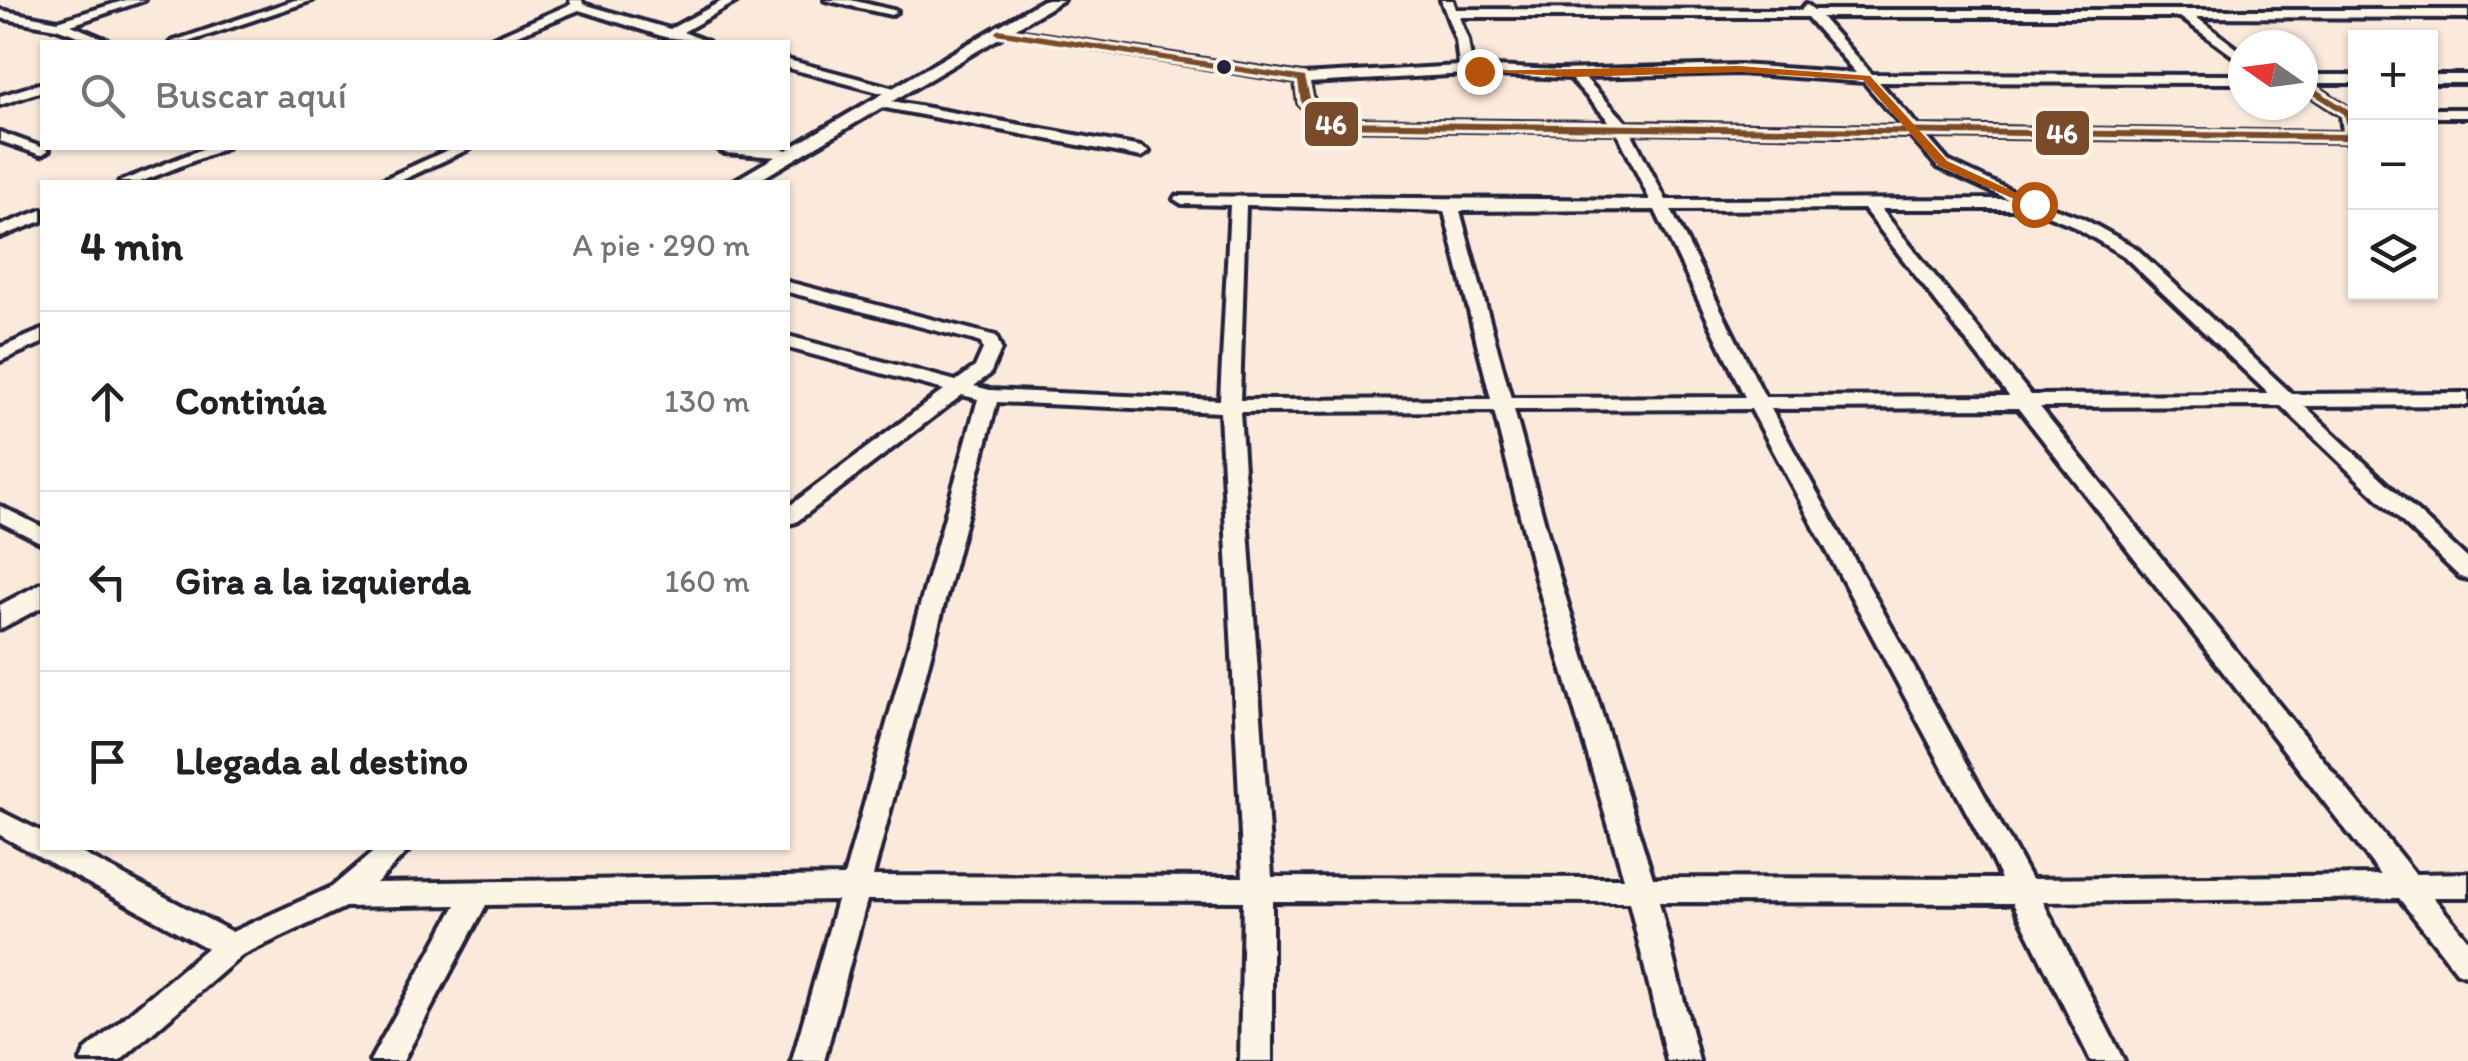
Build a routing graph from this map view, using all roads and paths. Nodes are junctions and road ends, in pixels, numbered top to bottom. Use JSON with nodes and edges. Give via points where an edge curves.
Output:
{"nodes":[{"id":1,"x":139,"y":0,"type":"edge"},
{"id":2,"x":307,"y":0,"type":"edge"},
{"id":3,"x":733,"y":0,"type":"edge"},
{"id":4,"x":831,"y":0,"type":"edge"},
{"id":5,"x":1054,"y":0,"type":"edge"},
{"id":6,"x":1800,"y":0,"type":"edge"},
{"id":7,"x":2162,"y":0,"type":"edge"},
{"id":8,"x":577,"y":3,"type":"edge"},
{"id":9,"x":1449,"y":6,"type":"edge"},
{"id":10,"x":891,"y":11,"type":"dead end"},
{"id":11,"x":2182,"y":13,"type":"junction"},
{"id":12,"x":0,"y":14,"type":"edge"},
{"id":13,"x":1810,"y":14,"type":"junction"},
{"id":14,"x":2468,"y":14,"type":"edge"},
{"id":15,"x":59,"y":25,"type":"junction"},
{"id":16,"x":998,"y":32,"type":"junction"},
{"id":17,"x":670,"y":34,"type":"junction"},
{"id":18,"x":100,"y":40,"type":"edge"},
{"id":19,"x":184,"y":40,"type":"edge"},
{"id":20,"x":494,"y":40,"type":"edge"},
{"id":21,"x":690,"y":40,"type":"edge"},
{"id":22,"x":2228,"y":48,"type":"edge"},
{"id":23,"x":790,"y":65,"type":"edge"},
{"id":24,"x":1466,"y":70,"type":"junction"},
{"id":25,"x":1574,"y":74,"type":"junction"},
{"id":26,"x":1302,"y":78,"type":"junction"},
{"id":27,"x":1866,"y":78,"type":"junction"},
{"id":28,"x":2228,"y":79,"type":"edge"},
{"id":29,"x":2348,"y":79,"type":"edge"},
{"id":30,"x":2438,"y":79,"type":"edge"},
{"id":31,"x":2468,"y":79,"type":"edge"},
{"id":32,"x":2318,"y":81,"type":"edge"},
{"id":33,"x":40,"y":88,"type":"edge"},
{"id":34,"x":2318,"y":91,"type":"edge"},
{"id":35,"x":888,"y":98,"type":"junction"},
{"id":36,"x":0,"y":101,"type":"edge"},
{"id":37,"x":2348,"y":110,"type":"edge"},
{"id":38,"x":2438,"y":113,"type":"edge"},
{"id":39,"x":2468,"y":113,"type":"edge"},
{"id":40,"x":2353,"y":120,"type":"edge"},
{"id":41,"x":1620,"y":126,"type":"junction"},
{"id":42,"x":1913,"y":129,"type":"junction"},
{"id":43,"x":0,"y":136,"type":"edge"},
{"id":44,"x":40,"y":150,"type":"edge"},
{"id":45,"x":213,"y":150,"type":"edge"},
{"id":46,"x":458,"y":150,"type":"edge"},
{"id":47,"x":758,"y":150,"type":"edge"},
{"id":48,"x":792,"y":152,"type":"junction"},
{"id":49,"x":1140,"y":152,"type":"dead end"},
{"id":50,"x":132,"y":180,"type":"edge"},
{"id":51,"x":391,"y":180,"type":"edge"},
{"id":52,"x":745,"y":180,"type":"edge"},
{"id":53,"x":1182,"y":199,"type":"dead end"},
{"id":54,"x":1238,"y":199,"type":"junction"},
{"id":55,"x":2034,"y":204,"type":"junction"},
{"id":56,"x":1451,"y":206,"type":"junction"},
{"id":57,"x":1658,"y":206,"type":"junction"},
{"id":58,"x":1870,"y":206,"type":"junction"},
{"id":59,"x":38,"y":220,"type":"edge"},
{"id":60,"x":0,"y":232,"type":"edge"},
{"id":61,"x":790,"y":288,"type":"edge"},
{"id":62,"x":40,"y":337,"type":"edge"},
{"id":63,"x":790,"y":343,"type":"edge"},
{"id":64,"x":0,"y":354,"type":"edge"},
{"id":65,"x":960,"y":388,"type":"junction"},
{"id":66,"x":989,"y":396,"type":"junction"},
{"id":67,"x":2288,"y":400,"type":"junction"},
{"id":68,"x":2468,"y":400,"type":"edge"},
{"id":69,"x":1757,"y":401,"type":"junction"},
{"id":70,"x":2024,"y":401,"type":"junction"},
{"id":71,"x":1503,"y":403,"type":"junction"},
{"id":72,"x":1230,"y":406,"type":"junction"},
{"id":73,"x":0,"y":514,"type":"edge"},
{"id":74,"x":790,"y":516,"type":"edge"},
{"id":75,"x":40,"y":535,"type":"edge"},
{"id":76,"x":2468,"y":572,"type":"edge"},
{"id":77,"x":40,"y":594,"type":"edge"},
{"id":78,"x":0,"y":619,"type":"edge"},
{"id":79,"x":0,"y":822,"type":"edge"},
{"id":80,"x":40,"y":843,"type":"edge"},
{"id":81,"x":52,"y":850,"type":"edge"},
{"id":82,"x":395,"y":850,"type":"edge"},
{"id":83,"x":2468,"y":885,"type":"edge"},
{"id":84,"x":2408,"y":887,"type":"junction"},
{"id":85,"x":853,"y":888,"type":"junction"},
{"id":86,"x":1642,"y":890,"type":"junction"},
{"id":87,"x":1258,"y":892,"type":"junction"},
{"id":88,"x":2023,"y":892,"type":"junction"},
{"id":89,"x":476,"y":894,"type":"junction"},
{"id":90,"x":342,"y":895,"type":"junction"},
{"id":91,"x":231,"y":946,"type":"junction"},
{"id":92,"x":2468,"y":964,"type":"edge"},
{"id":93,"x":97,"y":1061,"type":"edge"},
{"id":94,"x":386,"y":1061,"type":"edge"},
{"id":95,"x":808,"y":1061,"type":"edge"},
{"id":96,"x":1256,"y":1061,"type":"edge"},
{"id":97,"x":1683,"y":1061,"type":"edge"},
{"id":98,"x":2108,"y":1061,"type":"edge"}],
"edges":[{"from":1,"to":15,"type":"street"},
{"from":2,"to":19,"type":"street"},
{"from":3,"to":17,"type":"street"},
{"from":4,"to":10,"type":"street"},
{"from":5,"to":16,"type":"main road"},
{"from":6,"to":13,"type":"street"},
{"from":7,"to":11,"type":"street"},
{"from":8,"to":17,"type":"street"},
{"from":8,"to":20,"type":"street"},
{"from":9,"to":13,"type":"street"},
{"from":9,"to":24,"type":"street"},
{"from":11,"to":13,"type":"street"},
{"from":11,"to":14,"type":"street"},
{"from":11,"to":22,"type":"street"},
{"from":12,"to":15,"type":"street"},
{"from":13,"to":27,"type":"street"},
{"from":15,"to":18,"type":"street"},
{"from":16,"to":26,"type":"street"},
{"from":16,"to":35,"type":"main road"},
{"from":17,"to":21,"type":"street"},
{"from":23,"to":35,"type":"street"},
{"from":24,"to":25,"type":"street"},
{"from":24,"to":26,"type":"street"},
{"from":25,"to":27,"type":"street","via":[[1739,69]]},
{"from":25,"to":41,"type":"street"},
{"from":26,"to":41,"type":"street","via":[[1306,104],[1326,124]]},
{"from":27,"to":28,"type":"street"},
{"from":27,"to":42,"type":"street"},
{"from":29,"to":32,"type":"street"},
{"from":30,"to":31,"type":"street"},
{"from":33,"to":36,"type":"street"},
{"from":34,"to":37,"type":"street"},
{"from":35,"to":48,"type":"main road"},
{"from":35,"to":49,"type":"street"},
{"from":38,"to":39,"type":"street"},
{"from":40,"to":42,"type":"street","via":[[2347,137]]},
{"from":41,"to":42,"type":"street"},
{"from":41,"to":57,"type":"street"},
{"from":42,"to":55,"type":"street","via":[[1943,164]]},
{"from":43,"to":44,"type":"street"},
{"from":45,"to":50,"type":"street"},
{"from":46,"to":51,"type":"street"},
{"from":47,"to":48,"type":"street"},
{"from":48,"to":52,"type":"main road"},
{"from":53,"to":54,"type":"street"},
{"from":54,"to":56,"type":"street"},
{"from":54,"to":72,"type":"street"},
{"from":55,"to":58,"type":"street"},
{"from":55,"to":67,"type":"street","via":[[2130,252]]},
{"from":56,"to":57,"type":"street"},
{"from":56,"to":71,"type":"street"},
{"from":57,"to":58,"type":"street"},
{"from":57,"to":69,"type":"street"},
{"from":58,"to":70,"type":"street"},
{"from":59,"to":60,"type":"street"},
{"from":61,"to":65,"type":"street","via":[[989,340],[983,370]]},
{"from":62,"to":64,"type":"street"},
{"from":63,"to":65,"type":"street"},
{"from":65,"to":66,"type":"street"},
{"from":65,"to":74,"type":"street"},
{"from":66,"to":72,"type":"street"},
{"from":66,"to":85,"type":"street"},
{"from":67,"to":68,"type":"street"},
{"from":67,"to":70,"type":"street"},
{"from":67,"to":76,"type":"street"},
{"from":69,"to":70,"type":"street"},
{"from":69,"to":71,"type":"street"},
{"from":69,"to":88,"type":"street"},
{"from":70,"to":84,"type":"street"},
{"from":71,"to":72,"type":"street"},
{"from":71,"to":86,"type":"street","via":[[1548,579]]},
{"from":72,"to":87,"type":"street"},
{"from":73,"to":75,"type":"street"},
{"from":77,"to":78,"type":"main road"},
{"from":79,"to":80,"type":"street"},
{"from":81,"to":91,"type":"street"},
{"from":82,"to":90,"type":"street"},
{"from":83,"to":84,"type":"street"},
{"from":84,"to":88,"type":"street"},
{"from":84,"to":92,"type":"street"},
{"from":85,"to":87,"type":"street"},
{"from":85,"to":89,"type":"street"},
{"from":85,"to":95,"type":"street"},
{"from":86,"to":87,"type":"street"},
{"from":86,"to":88,"type":"street"},
{"from":86,"to":97,"type":"street"},
{"from":87,"to":96,"type":"street"},
{"from":88,"to":98,"type":"street"},
{"from":89,"to":90,"type":"street"},
{"from":89,"to":94,"type":"street"},
{"from":90,"to":91,"type":"street"},
{"from":91,"to":93,"type":"street"}]}
